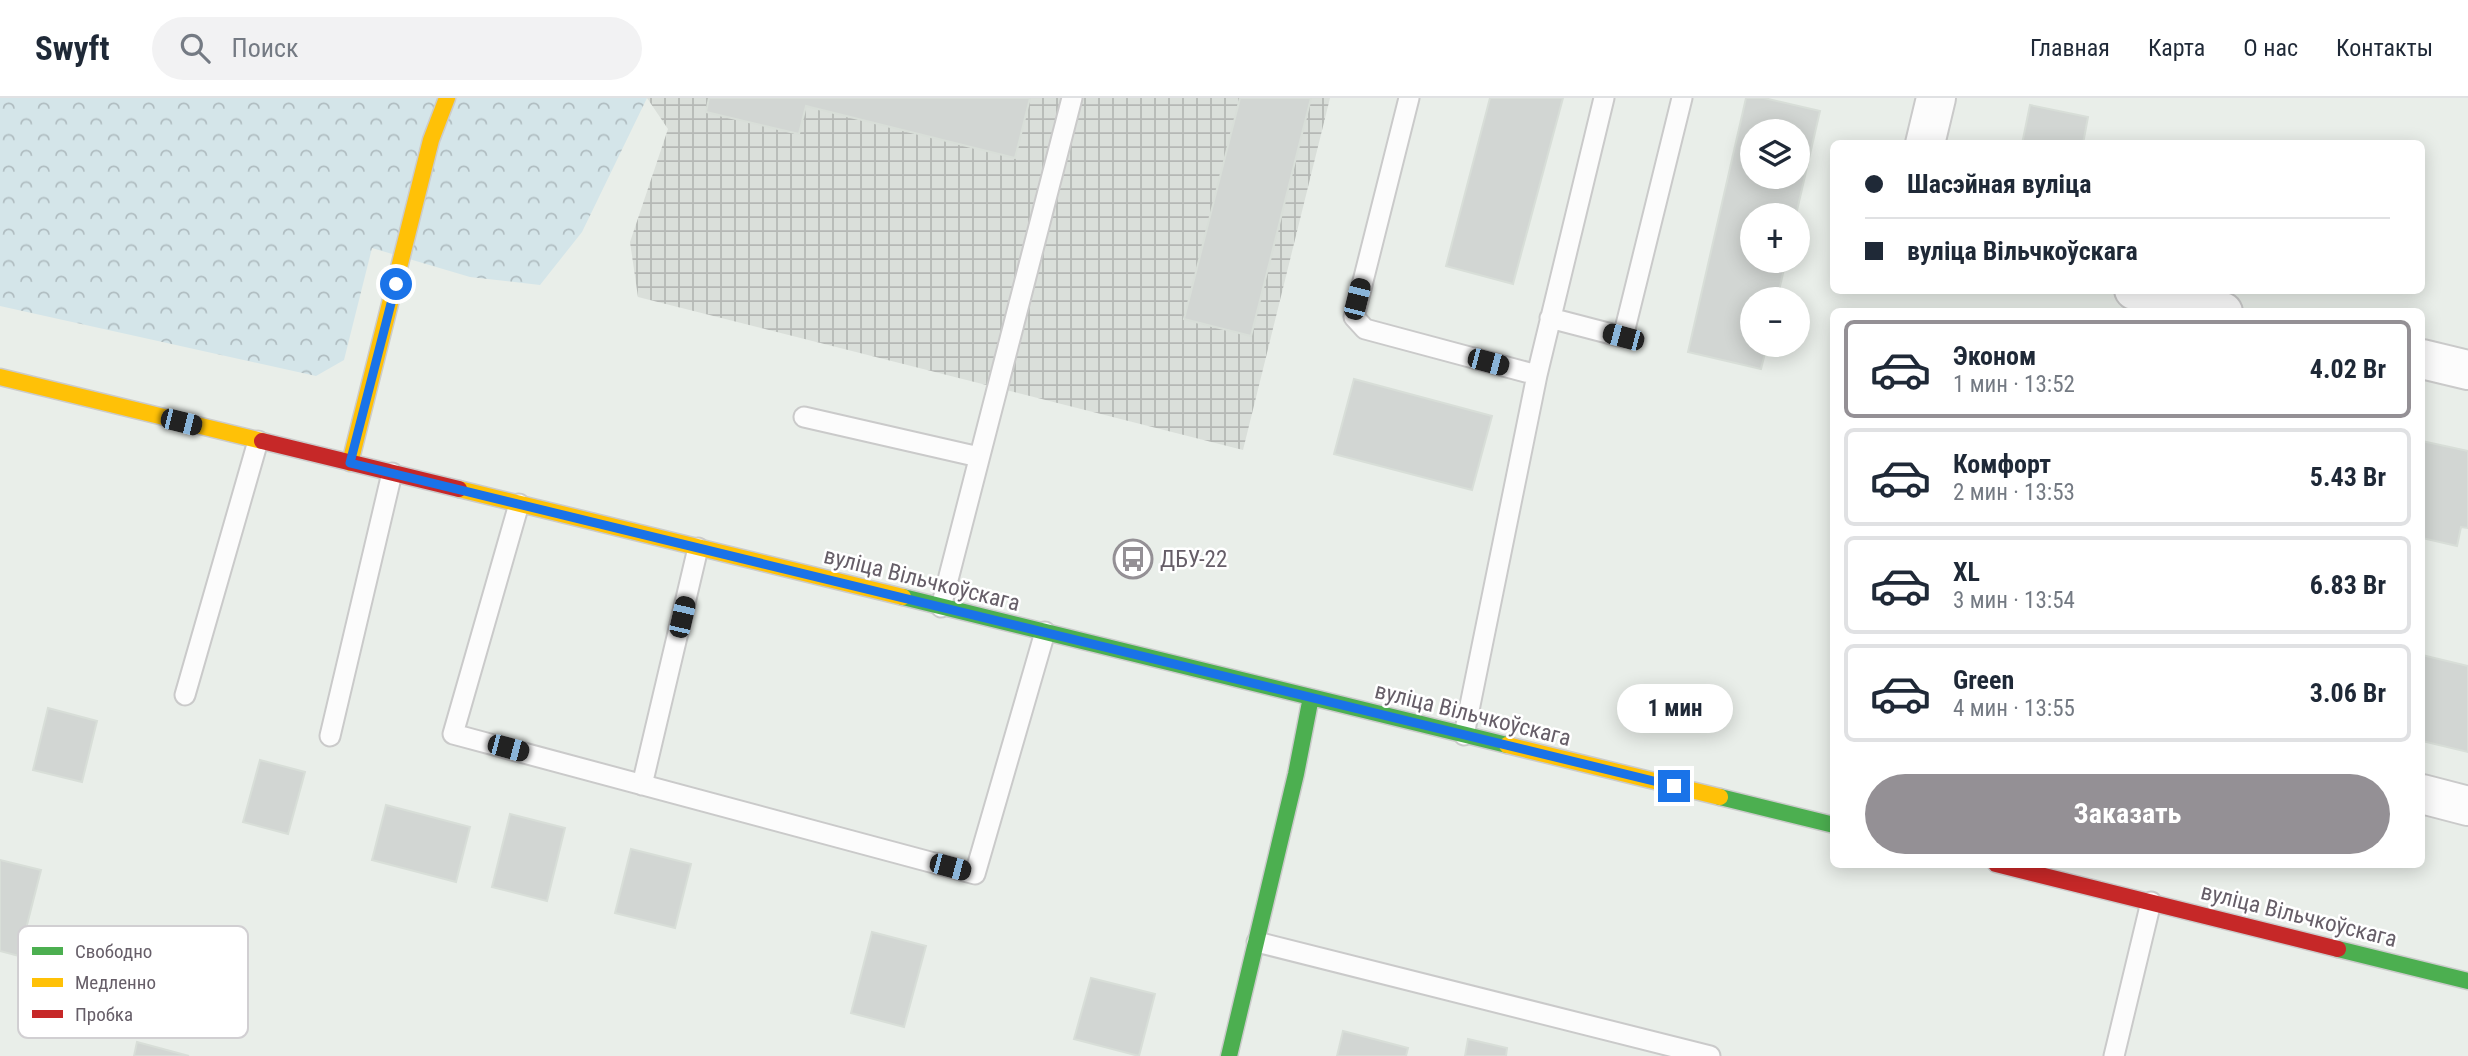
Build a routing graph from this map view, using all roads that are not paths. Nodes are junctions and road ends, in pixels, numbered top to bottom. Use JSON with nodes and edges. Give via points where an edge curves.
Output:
{"nodes":[{"id":1,"x":447,"y":98,"type":"edge"},
{"id":2,"x":1072,"y":98,"type":"edge"},
{"id":3,"x":1409,"y":98,"type":"edge"},
{"id":4,"x":1605,"y":98,"type":"edge"},
{"id":5,"x":1682,"y":98,"type":"edge"},
{"id":6,"x":1937,"y":98,"type":"edge"},
{"id":7,"x":1926,"y":140,"type":"edge"},
{"id":8,"x":2150,"y":294,"type":"edge"},
{"id":9,"x":2207,"y":308,"type":"edge"},
{"id":10,"x":1550,"y":318,"type":"junction"},
{"id":11,"x":2425,"y":360,"type":"edge"},
{"id":12,"x":2468,"y":370,"type":"edge"},
{"id":13,"x":1537,"y":374,"type":"junction"},
{"id":14,"x":0,"y":377,"type":"edge"},
{"id":15,"x":804,"y":417,"type":"dead end"},
{"id":16,"x":258,"y":441,"type":"junction"},
{"id":17,"x":979,"y":457,"type":"junction"},
{"id":18,"x":350,"y":463,"type":"junction"},
{"id":19,"x":392,"y":473,"type":"junction"},
{"id":20,"x":519,"y":504,"type":"junction"},
{"id":21,"x":698,"y":548,"type":"junction"},
{"id":22,"x":941,"y":607,"type":"junction"},
{"id":23,"x":1045,"y":632,"type":"junction"},
{"id":24,"x":185,"y":695,"type":"dead end"},
{"id":25,"x":1311,"y":697,"type":"junction"},
{"id":26,"x":1464,"y":735,"type":"junction"},
{"id":27,"x":330,"y":736,"type":"dead end"},
{"id":28,"x":642,"y":785,"type":"junction"},
{"id":29,"x":2425,"y":795,"type":"edge"},
{"id":30,"x":2468,"y":806,"type":"edge"},
{"id":31,"x":1830,"y":824,"type":"edge"},
{"id":32,"x":2012,"y":868,"type":"edge"},
{"id":33,"x":2151,"y":902,"type":"junction"},
{"id":34,"x":1257,"y":942,"type":"junction"},
{"id":35,"x":2468,"y":981,"type":"edge"},
{"id":36,"x":1230,"y":1056,"type":"edge"},
{"id":37,"x":1710,"y":1056,"type":"edge"},
{"id":38,"x":2114,"y":1056,"type":"edge"}],
"edges":[{"from":1,"to":18,"type":"main road","via":[[431,140]]},
{"from":2,"to":17,"type":"lane"},
{"from":3,"to":13,"type":"lane","via":[[1354,317],[1365,329]]},
{"from":4,"to":10,"type":"lane"},
{"from":5,"to":10,"type":"lane","via":[[1623,337]]},
{"from":6,"to":7,"type":"street"},
{"from":8,"to":9,"type":"street"},
{"from":10,"to":13,"type":"lane"},
{"from":11,"to":12,"type":"street"},
{"from":13,"to":26,"type":"lane"},
{"from":14,"to":16,"type":"main road","name":"вуліца Вільчкоўскага"},
{"from":15,"to":17,"type":"lane"},
{"from":16,"to":18,"type":"main road","name":"вуліца Вільчкоўскага"},
{"from":16,"to":24,"type":"lane"},
{"from":17,"to":22,"type":"lane"},
{"from":18,"to":19,"type":"main road","name":"вуліца Вільчкоўскага"},
{"from":19,"to":20,"type":"main road","name":"вуліца Вільчкоўскага"},
{"from":19,"to":27,"type":"lane"},
{"from":20,"to":21,"type":"main road","name":"вуліца Вільчкоўскага"},
{"from":20,"to":28,"type":"lane","via":[[453,734]]},
{"from":21,"to":22,"type":"main road","name":"вуліца Вільчкоўскага"},
{"from":21,"to":28,"type":"lane"},
{"from":22,"to":23,"type":"main road","name":"вуліца Вільчкоўскага"},
{"from":23,"to":25,"type":"main road","name":"вуліца Вільчкоўскага"},
{"from":23,"to":28,"type":"lane","via":[[975,874]]},
{"from":25,"to":26,"type":"main road","name":"вуліца Вільчкоўскага"},
{"from":25,"to":34,"type":"main road"},
{"from":26,"to":31,"type":"main road","name":"вуліца Вільчкоўскага"},
{"from":29,"to":30,"type":"street"},
{"from":32,"to":33,"type":"main road","name":"вуліца Вільчкоўскага"},
{"from":33,"to":35,"type":"main road","name":"вуліца Вільчкоўскага"},
{"from":33,"to":38,"type":"lane"},
{"from":34,"to":36,"type":"main road"},
{"from":34,"to":37,"type":"lane"}]}
